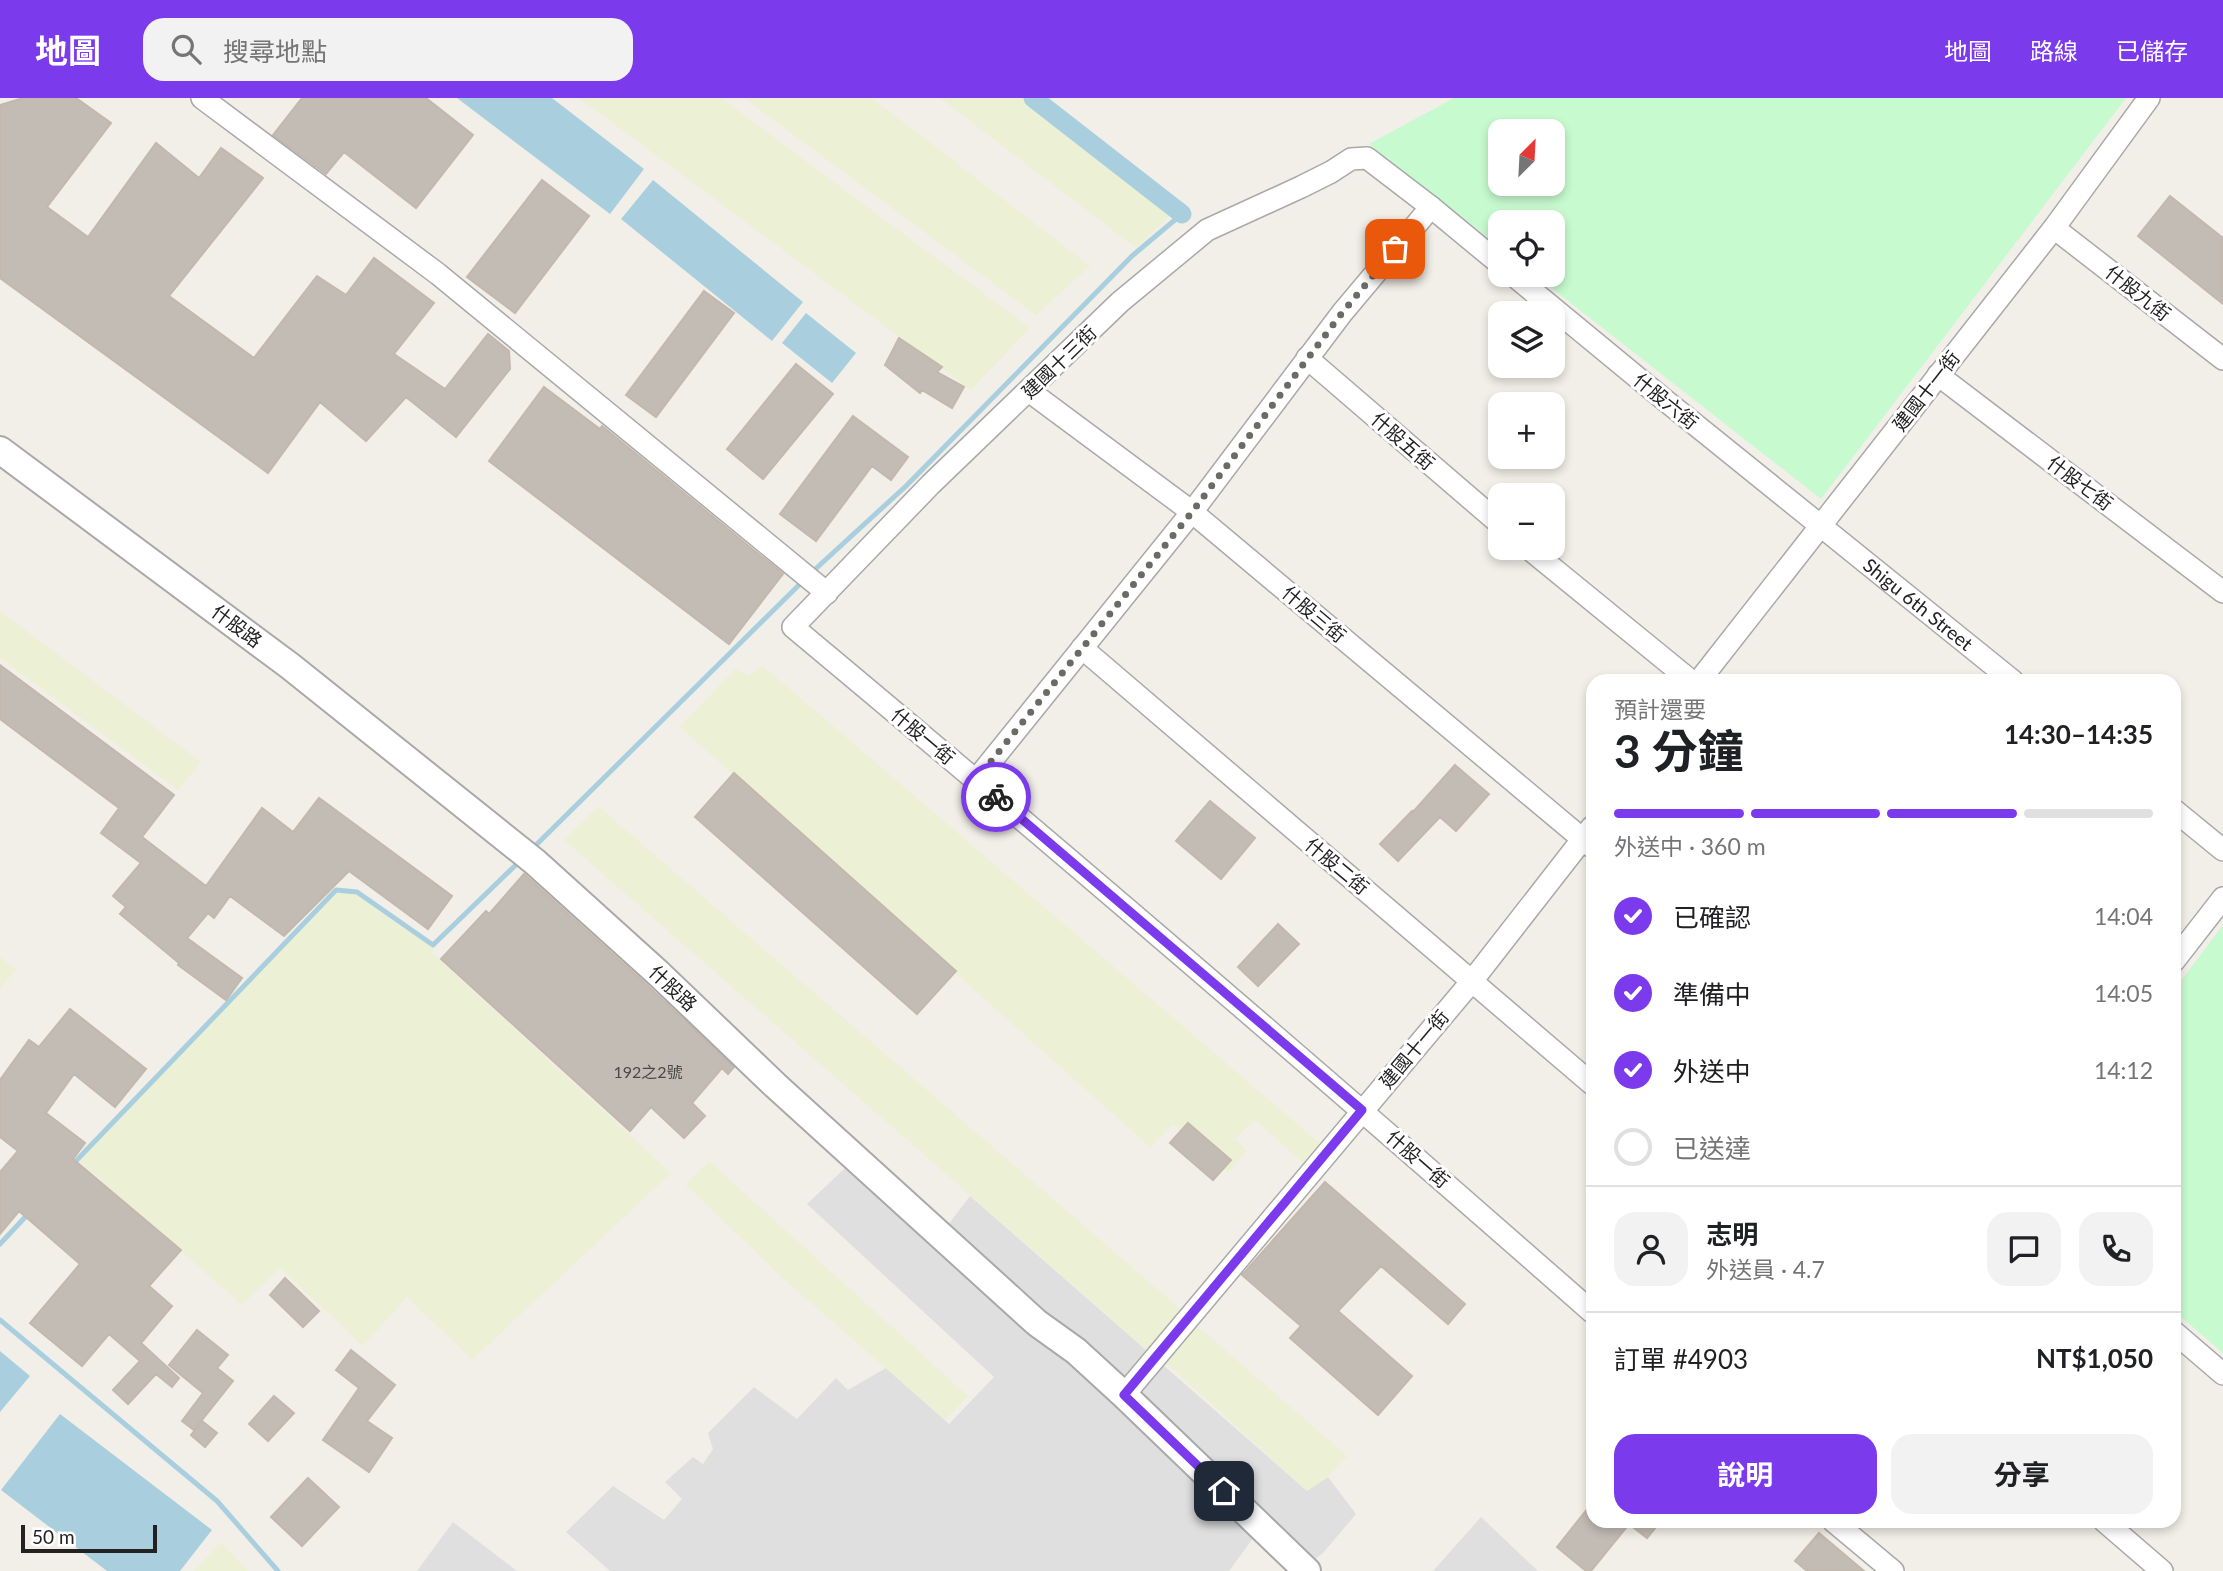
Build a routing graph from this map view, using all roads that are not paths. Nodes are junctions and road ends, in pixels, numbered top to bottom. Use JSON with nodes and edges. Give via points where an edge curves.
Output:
{"nodes":[{"id":1,"x":202,"y":98,"type":"edge"},
{"id":2,"x":2149,"y":98,"type":"edge"},
{"id":3,"x":1431,"y":207,"type":"junction"},
{"id":4,"x":2054,"y":228,"type":"junction"},
{"id":5,"x":1488,"y":254,"type":"edge"},
{"id":6,"x":1528,"y":287,"type":"edge"},
{"id":7,"x":1307,"y":358,"type":"junction"},
{"id":8,"x":2223,"y":359,"type":"edge"},
{"id":9,"x":1938,"y":375,"type":"junction"},
{"id":10,"x":1029,"y":391,"type":"junction"},
{"id":11,"x":0,"y":450,"type":"edge"},
{"id":12,"x":1192,"y":512,"type":"junction"},
{"id":13,"x":1488,"y":514,"type":"edge"},
{"id":14,"x":1821,"y":526,"type":"junction"},
{"id":15,"x":1543,"y":560,"type":"edge"},
{"id":16,"x":2223,"y":592,"type":"edge"},
{"id":17,"x":827,"y":593,"type":"junction"},
{"id":18,"x":793,"y":627,"type":"joint"},
{"id":19,"x":1082,"y":648,"type":"junction"},
{"id":20,"x":1682,"y":674,"type":"edge"},
{"id":21,"x":1705,"y":674,"type":"edge"},
{"id":22,"x":2004,"y":674,"type":"edge"},
{"id":23,"x":976,"y":780,"type":"junction"},
{"id":24,"x":2181,"y":816,"type":"edge"},
{"id":25,"x":1586,"y":835,"type":"edge"},
{"id":26,"x":1586,"y":843,"type":"edge"},
{"id":27,"x":2223,"y":850,"type":"edge"},
{"id":28,"x":2223,"y":898,"type":"edge"},
{"id":29,"x":2181,"y":952,"type":"edge"},
{"id":30,"x":1472,"y":981,"type":"junction"},
{"id":31,"x":1586,"y":1079,"type":"edge"},
{"id":32,"x":1362,"y":1110,"type":"junction"},
{"id":33,"x":1586,"y":1307,"type":"edge"},
{"id":34,"x":2181,"y":1338,"type":"edge"},
{"id":35,"x":2223,"y":1374,"type":"edge"},
{"id":36,"x":1124,"y":1395,"type":"junction"},
{"id":37,"x":1841,"y":1528,"type":"edge"},
{"id":38,"x":2112,"y":1528,"type":"edge"},
{"id":39,"x":1307,"y":1571,"type":"edge"},
{"id":40,"x":1893,"y":1571,"type":"edge"},
{"id":41,"x":2162,"y":1571,"type":"edge"}],
"edges":[{"from":1,"to":17,"type":"street","via":[[438,274]]},
{"from":2,"to":4,"type":"street","name":"建國十一街"},
{"from":3,"to":5,"type":"street"},
{"from":3,"to":7,"type":"street"},
{"from":3,"to":10,"type":"street","name":"建國十三街","via":[[1367,158],[1350,159],[1207,230],[1120,302]]},
{"from":4,"to":8,"type":"street","name":"什股九街"},
{"from":4,"to":9,"type":"street","name":"建國十一街"},
{"from":6,"to":14,"type":"street","name":"什股六街"},
{"from":7,"to":12,"type":"street"},
{"from":7,"to":13,"type":"street","name":"什股五街"},
{"from":9,"to":14,"type":"street","name":"建國十一街"},
{"from":9,"to":16,"type":"street","name":"什股七街"},
{"from":10,"to":12,"type":"street","name":"什股三街"},
{"from":10,"to":17,"type":"street","name":"建國十三街","via":[[931,484]]},
{"from":11,"to":36,"type":"street","name":"什股路","via":[[290,666],[535,862],[1037,1323]]},
{"from":12,"to":19,"type":"street"},
{"from":12,"to":25,"type":"street","name":"什股三街"},
{"from":14,"to":21,"type":"street","name":"建國十一街"},
{"from":14,"to":22,"type":"street","name":"Shigu 6th Street"},
{"from":15,"to":20,"type":"street"},
{"from":17,"to":18,"type":"street","name":"建國十三街"},
{"from":18,"to":23,"type":"street","name":"什股一街"},
{"from":19,"to":23,"type":"street"},
{"from":19,"to":30,"type":"street","name":"什股二街"},
{"from":23,"to":32,"type":"street","name":"什股一街"},
{"from":24,"to":27,"type":"street"},
{"from":26,"to":30,"type":"street","name":"建國十一街"},
{"from":28,"to":29,"type":"street"},
{"from":30,"to":31,"type":"street","name":"什股二街"},
{"from":30,"to":32,"type":"street","name":"建國十一街"},
{"from":32,"to":33,"type":"street","name":"什股一街"},
{"from":32,"to":36,"type":"street","name":"建國十一街"},
{"from":34,"to":35,"type":"street"},
{"from":36,"to":39,"type":"street","name":"什股路"},
{"from":37,"to":40,"type":"street"},
{"from":38,"to":41,"type":"street"}]}
